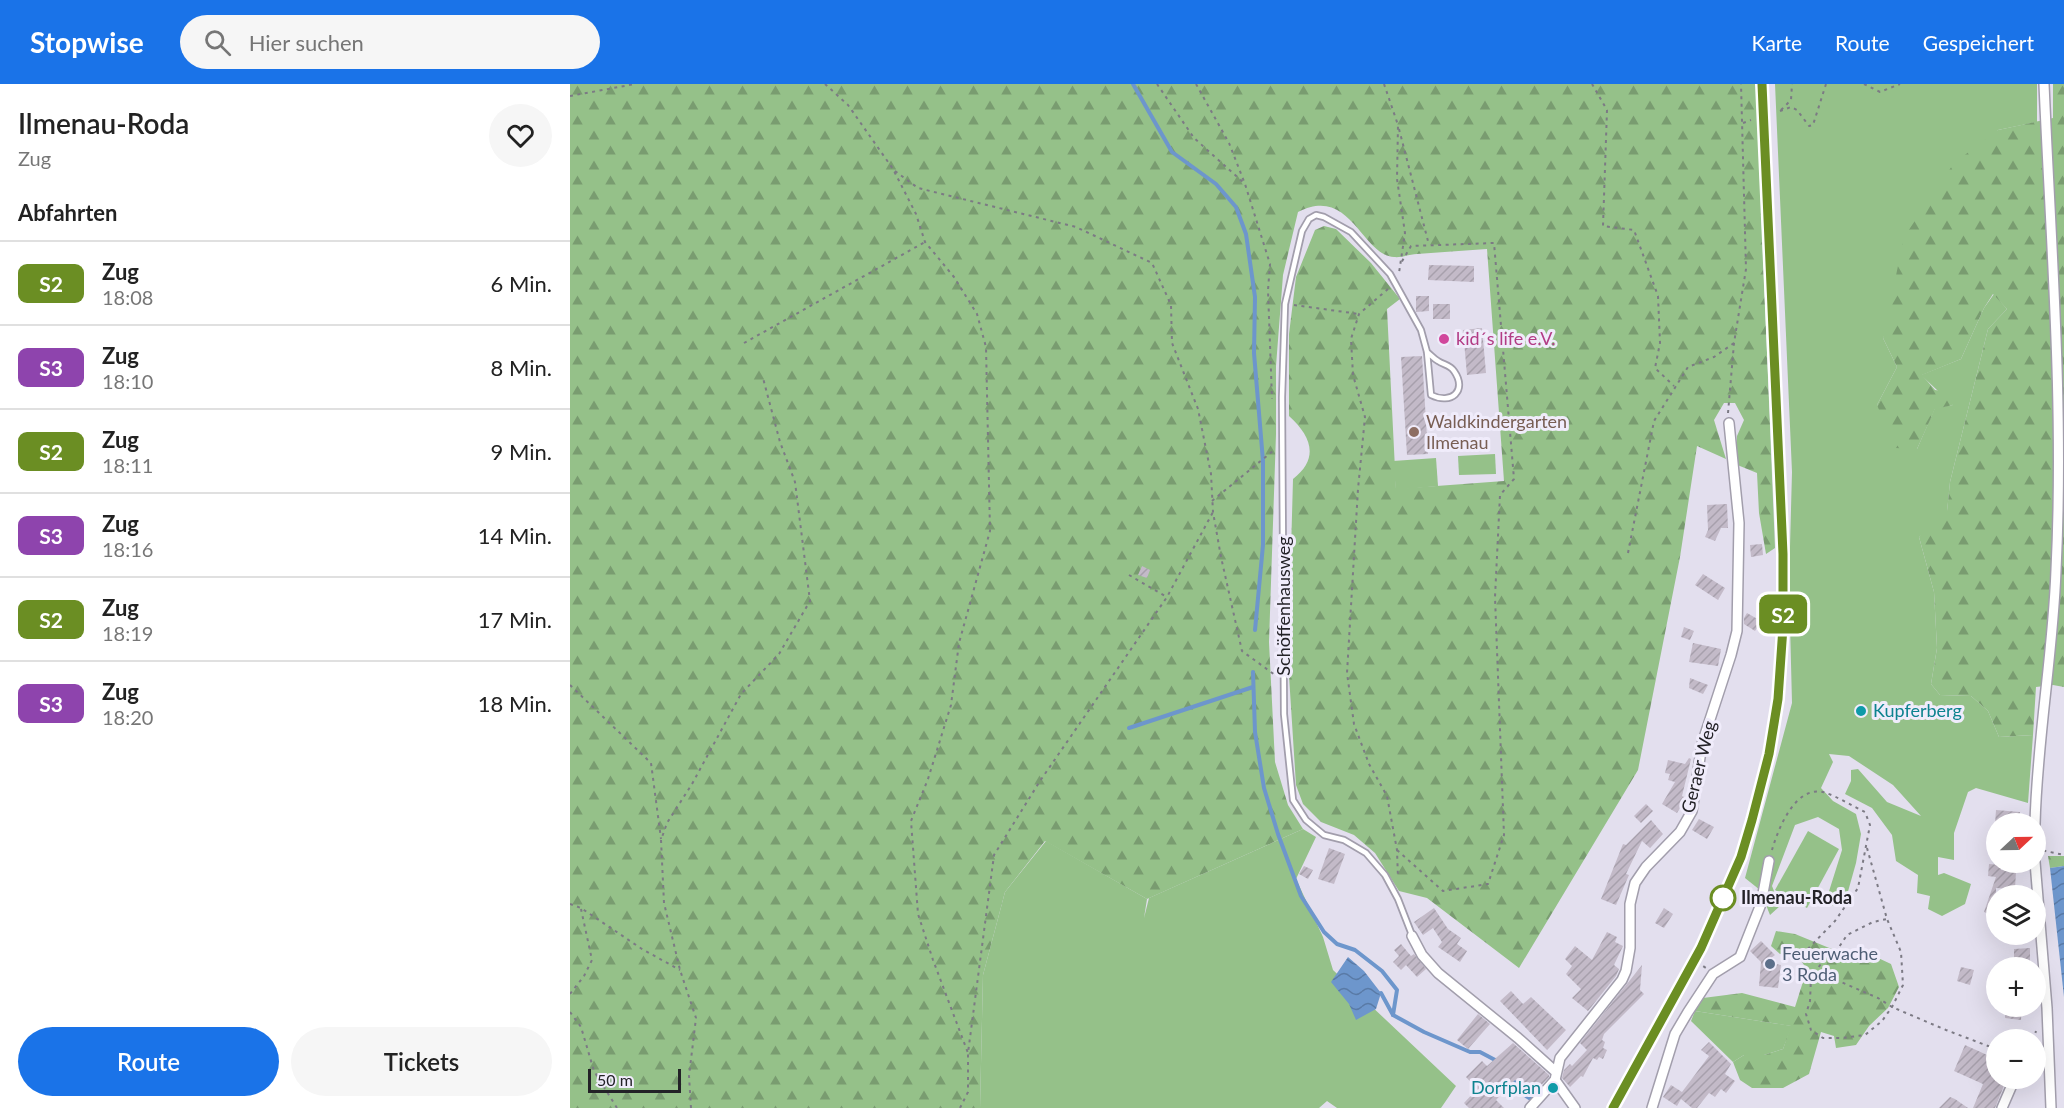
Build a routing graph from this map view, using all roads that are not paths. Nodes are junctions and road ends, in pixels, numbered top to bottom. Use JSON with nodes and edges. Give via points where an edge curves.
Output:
{"nodes":[{"id":1,"x":2044,"y":84,"type":"edge"},
{"id":2,"x":1427,"y":352,"type":"junction"},
{"id":3,"x":1729,"y":423,"type":"road end"},
{"id":4,"x":2035,"y":813,"type":"edge"},
{"id":5,"x":1769,"y":861,"type":"road end"},
{"id":6,"x":2036,"y":873,"type":"edge"},
{"id":7,"x":1412,"y":936,"type":"joint"},
{"id":8,"x":1555,"y":1076,"type":"junction"},
{"id":9,"x":2010,"y":1089,"type":"edge"},
{"id":10,"x":1532,"y":1106,"type":"edge"},
{"id":11,"x":1546,"y":1108,"type":"edge"},
{"id":12,"x":1575,"y":1108,"type":"edge"},
{"id":13,"x":1652,"y":1108,"type":"edge"},
{"id":14,"x":2002,"y":1108,"type":"edge"},
{"id":15,"x":2051,"y":1108,"type":"edge"}],
"edges":[{"from":1,"to":4,"type":"street","via":[[2058,364],[2058,504]]},
{"from":2,"to":2,"type":"lane","name":"Schöffenhausweg","via":[[1452,368],[1459,379],[1459,390],[1452,398],[1441,400],[1431,395]]},
{"from":2,"to":7,"type":"lane","name":"Schöffenhausweg","via":[[1396,283],[1380,261],[1351,232],[1324,217],[1316,215],[1309,219],[1302,231],[1284,304],[1284,714],[1293,800],[1306,820],[1324,835],[1344,840],[1366,853],[1385,875]]},
{"from":3,"to":8,"type":"street","name":"Geraer Weg","via":[[1739,523],[1737,632],[1702,744],[1692,812],[1680,832],[1635,883],[1626,971],[1560,1058]]},
{"from":5,"to":13,"type":"street","via":[[1761,904],[1740,957],[1713,975],[1675,1034]]},
{"from":6,"to":15,"type":"street"},
{"from":7,"to":8,"type":"street","name":"Schöffenhausweg","via":[[1422,956],[1438,974],[1518,1038]]},
{"from":8,"to":10,"type":"street"},
{"from":8,"to":12,"type":"street"},
{"from":9,"to":14,"type":"street"},
{"from":10,"to":11,"type":"street"}]}
